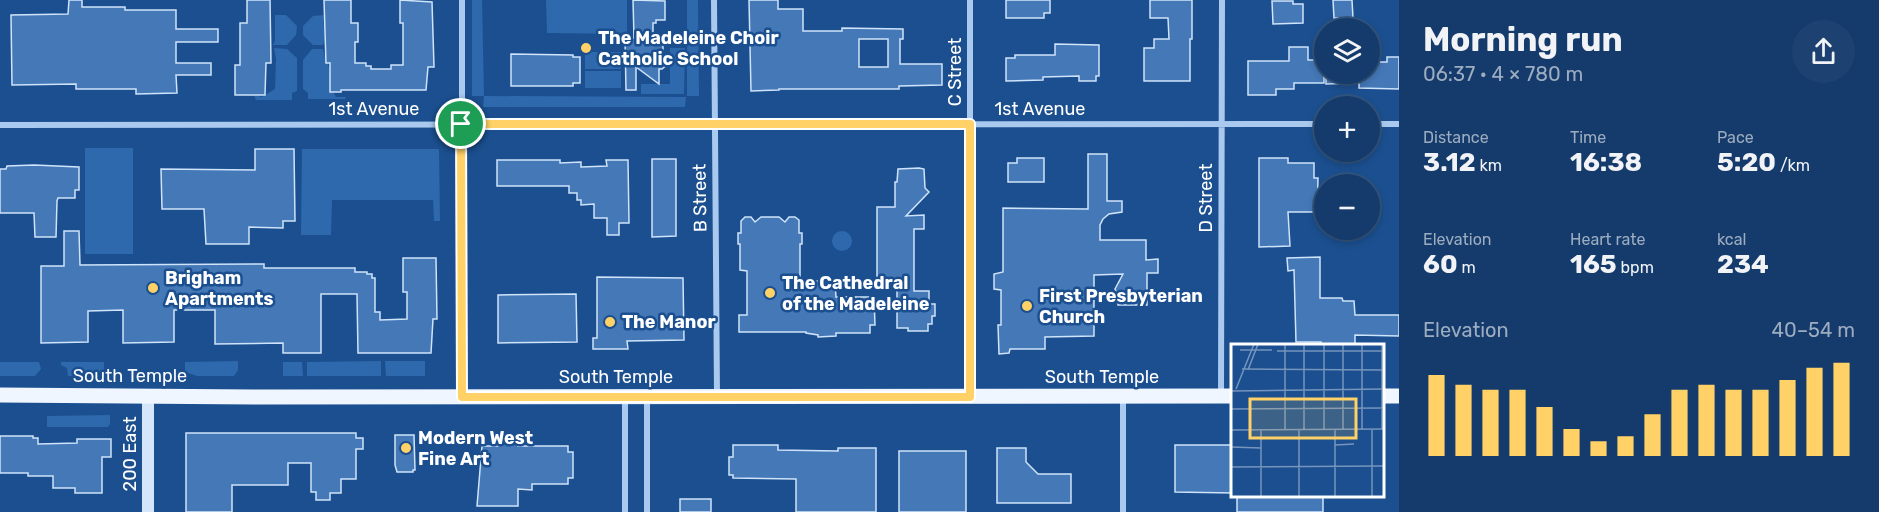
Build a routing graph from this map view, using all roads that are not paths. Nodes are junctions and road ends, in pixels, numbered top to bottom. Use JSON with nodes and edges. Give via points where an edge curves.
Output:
{"nodes":[{"id":1,"x":462,"y":0,"type":"edge"},
{"id":2,"x":714,"y":0,"type":"edge"},
{"id":3,"x":970,"y":0,"type":"edge"},
{"id":4,"x":1222,"y":0,"type":"edge"},
{"id":5,"x":461,"y":124,"type":"junction"},
{"id":6,"x":714,"y":124,"type":"junction"},
{"id":7,"x":970,"y":124,"type":"junction"},
{"id":8,"x":1222,"y":124,"type":"junction"},
{"id":9,"x":1314,"y":124,"type":"edge"},
{"id":10,"x":1380,"y":124,"type":"edge"},
{"id":11,"x":1399,"y":124,"type":"edge"},
{"id":12,"x":0,"y":125,"type":"edge"},
{"id":13,"x":0,"y":395,"type":"edge"},
{"id":14,"x":147,"y":396,"type":"junction"},
{"id":15,"x":1123,"y":396,"type":"junction"},
{"id":16,"x":1227,"y":396,"type":"edge"},
{"id":17,"x":462,"y":397,"type":"junction"},
{"id":18,"x":625,"y":397,"type":"junction"},
{"id":19,"x":647,"y":397,"type":"junction"},
{"id":20,"x":717,"y":397,"type":"junction"},
{"id":21,"x":970,"y":397,"type":"junction"},
{"id":22,"x":148,"y":512,"type":"edge"},
{"id":23,"x":625,"y":512,"type":"edge"},
{"id":24,"x":647,"y":512,"type":"edge"},
{"id":25,"x":1123,"y":512,"type":"edge"}],
"edges":[{"from":1,"to":5,"type":"street"},
{"from":2,"to":6,"type":"street","name":"B Street"},
{"from":3,"to":7,"type":"street","name":"C Street"},
{"from":4,"to":8,"type":"street","name":"D Street"},
{"from":5,"to":6,"type":"street","name":"1st Avenue"},
{"from":5,"to":12,"type":"street","name":"1st Avenue"},
{"from":5,"to":17,"type":"street"},
{"from":6,"to":7,"type":"street","name":"1st Avenue"},
{"from":6,"to":20,"type":"street","name":"B Street"},
{"from":7,"to":8,"type":"street","name":"1st Avenue"},
{"from":7,"to":21,"type":"street","name":"C Street"},
{"from":8,"to":9,"type":"street","name":"1st Avenue"},
{"from":8,"to":16,"type":"street","name":"D Street"},
{"from":10,"to":11,"type":"street"},
{"from":13,"to":14,"type":"main road","name":"South Temple"},
{"from":14,"to":17,"type":"main road","name":"South Temple"},
{"from":14,"to":22,"type":"street","name":"200 East"},
{"from":15,"to":16,"type":"main road","name":"South Temple"},
{"from":15,"to":21,"type":"main road","name":"South Temple"},
{"from":15,"to":25,"type":"street"},
{"from":17,"to":18,"type":"main road","name":"South Temple"},
{"from":18,"to":19,"type":"main road","name":"South Temple"},
{"from":18,"to":23,"type":"street"},
{"from":19,"to":20,"type":"main road","name":"South Temple"},
{"from":19,"to":24,"type":"street"},
{"from":20,"to":21,"type":"main road","name":"South Temple"}]}
